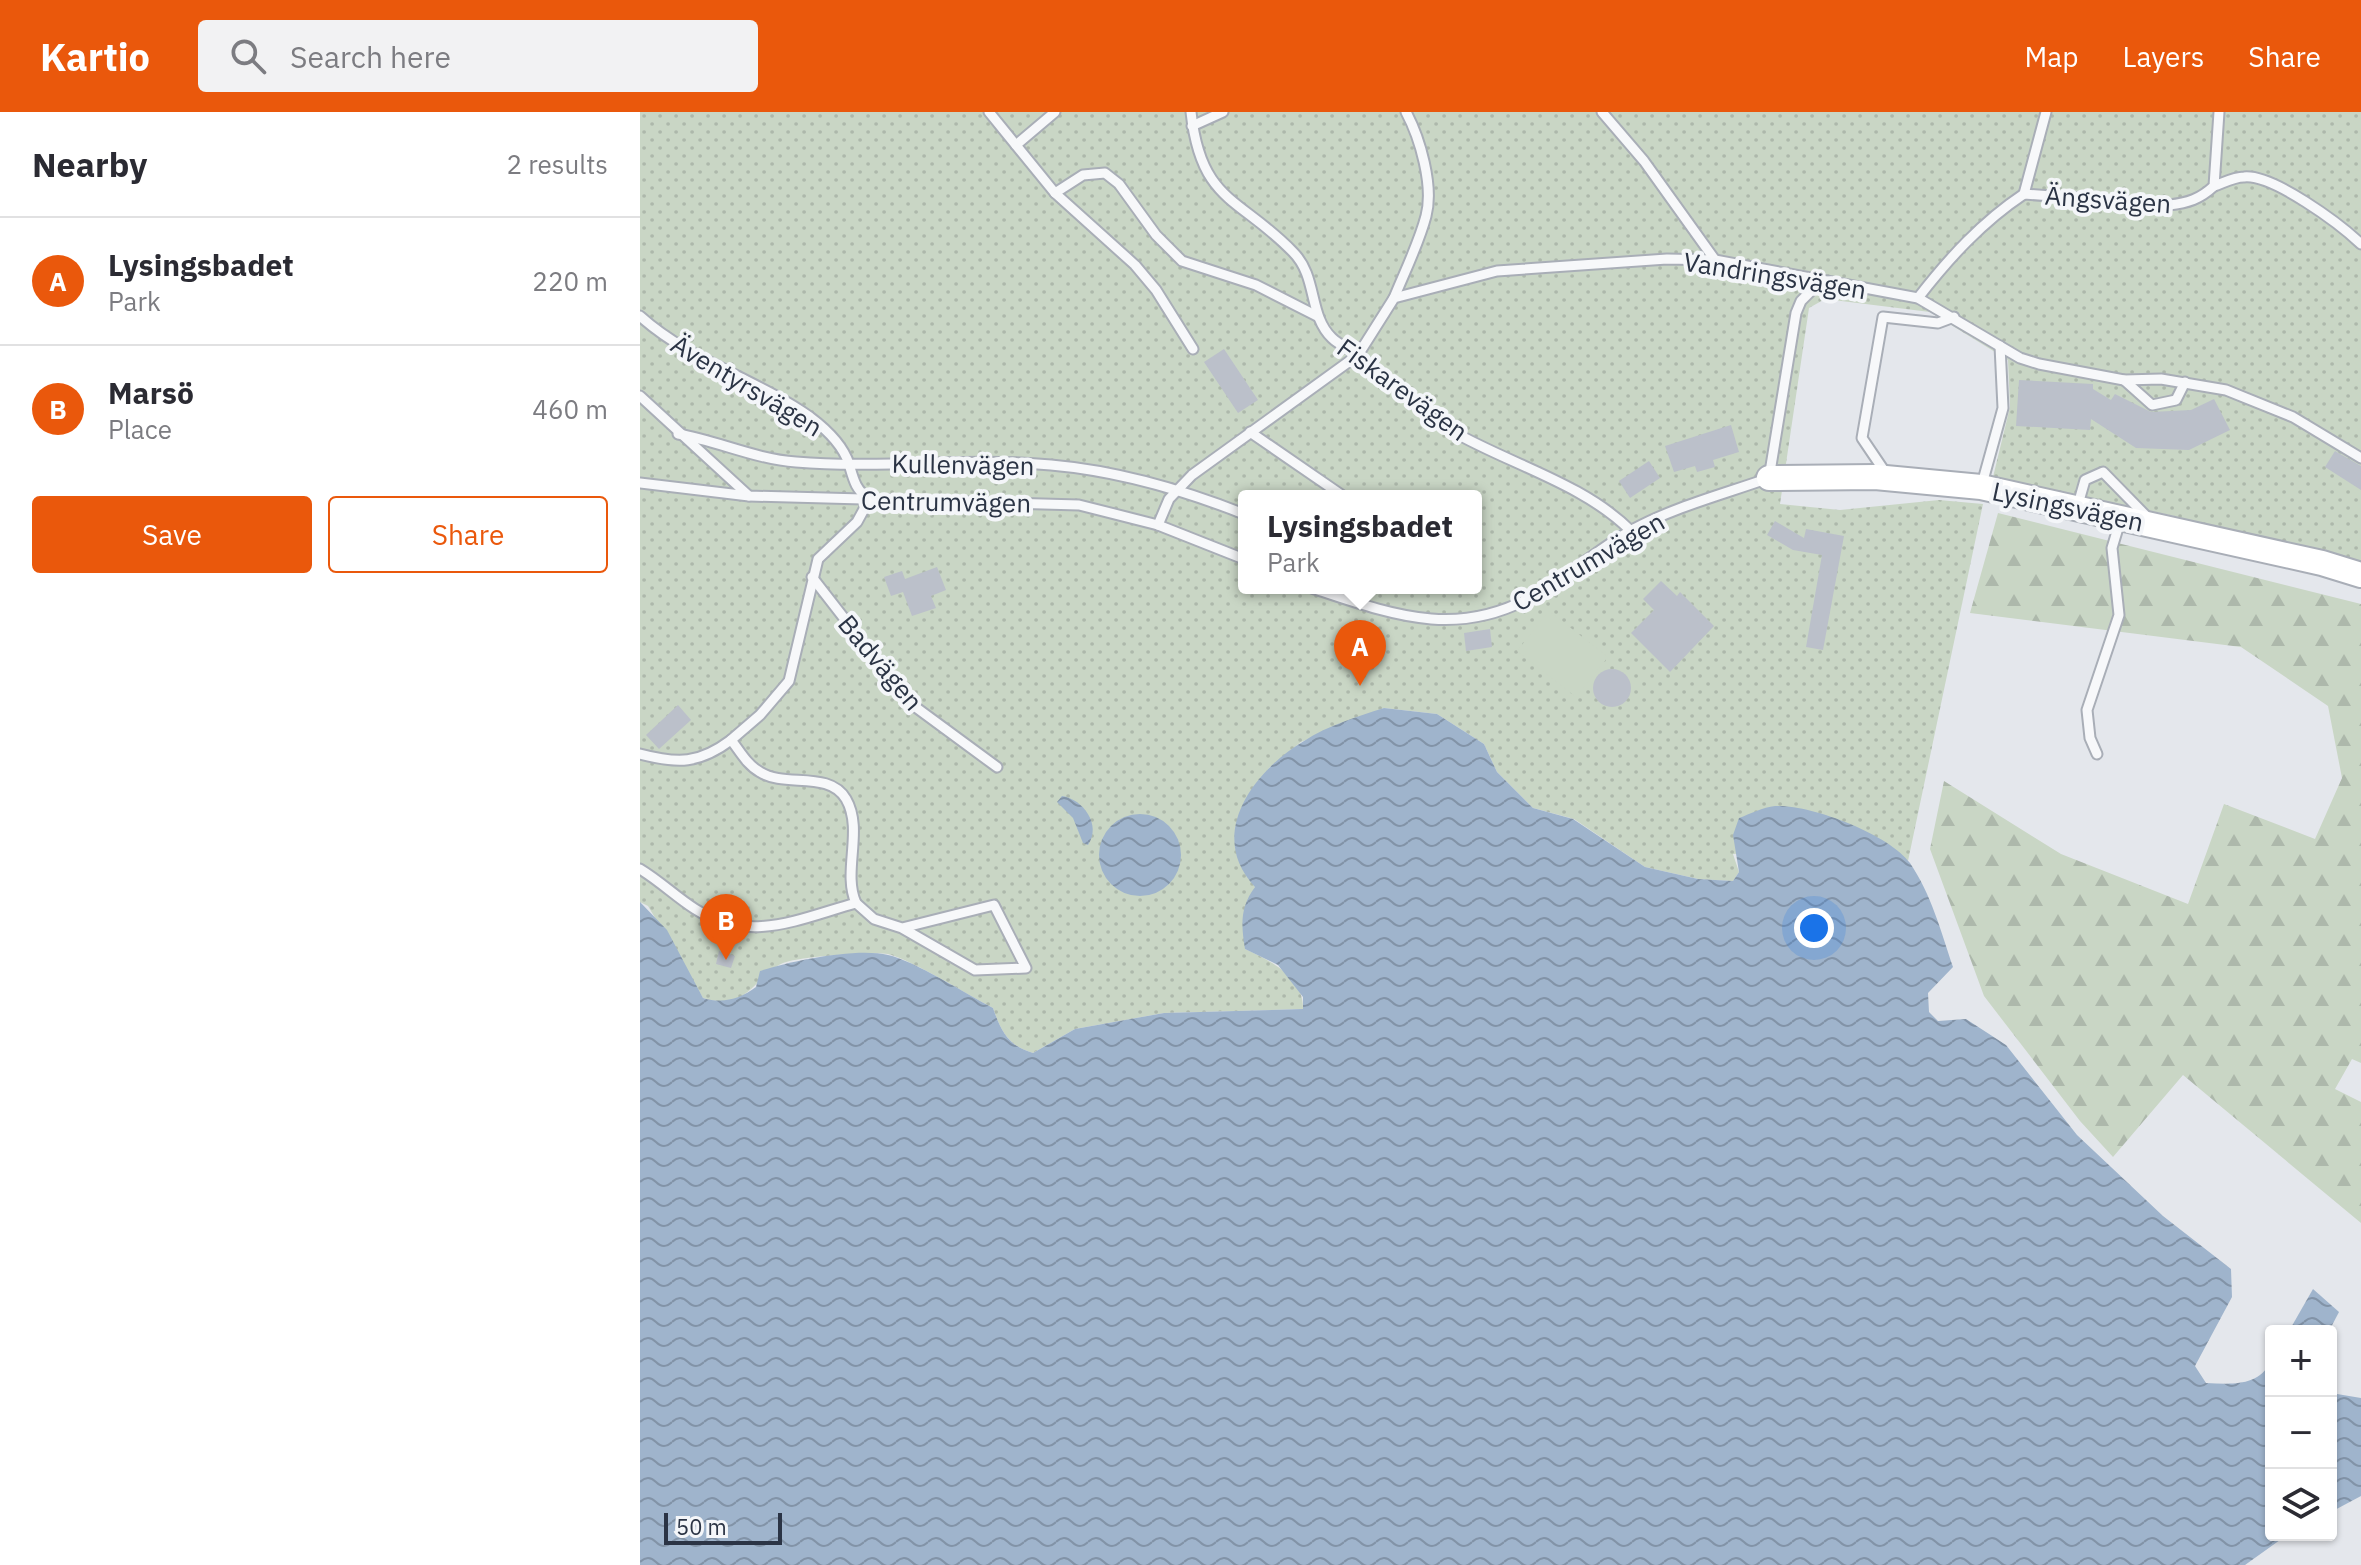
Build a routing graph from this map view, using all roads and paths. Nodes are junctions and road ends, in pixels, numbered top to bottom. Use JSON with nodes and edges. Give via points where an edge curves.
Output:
{"nodes":[{"id":1,"x":989,"y":112,"type":"edge"},
{"id":2,"x":1055,"y":112,"type":"edge"},
{"id":3,"x":1191,"y":112,"type":"edge"},
{"id":4,"x":1223,"y":112,"type":"edge"},
{"id":5,"x":1406,"y":112,"type":"edge"},
{"id":6,"x":1602,"y":112,"type":"edge"},
{"id":7,"x":2046,"y":112,"type":"edge"},
{"id":8,"x":2219,"y":112,"type":"edge"},
{"id":9,"x":1192,"y":126,"type":"junction"},
{"id":10,"x":1016,"y":145,"type":"junction"},
{"id":11,"x":2214,"y":186,"type":"junction"},
{"id":12,"x":1055,"y":193,"type":"junction"},
{"id":13,"x":2024,"y":194,"type":"junction"},
{"id":14,"x":2361,"y":244,"type":"edge"},
{"id":15,"x":1715,"y":260,"type":"junction"},
{"id":16,"x":1822,"y":280,"type":"junction"},
{"id":17,"x":1394,"y":298,"type":"junction"},
{"id":18,"x":1918,"y":298,"type":"junction"},
{"id":19,"x":640,"y":316,"type":"edge"},
{"id":20,"x":1317,"y":316,"type":"junction"},
{"id":21,"x":1954,"y":317,"type":"junction"},
{"id":22,"x":2000,"y":346,"type":"junction"},
{"id":23,"x":1193,"y":349,"type":"dead end"},
{"id":24,"x":1358,"y":355,"type":"junction"},
{"id":25,"x":2124,"y":380,"type":"junction"},
{"id":26,"x":2185,"y":382,"type":"junction"},
{"id":27,"x":640,"y":396,"type":"edge"},
{"id":28,"x":1250,"y":432,"type":"junction"},
{"id":29,"x":678,"y":434,"type":"junction"},
{"id":30,"x":2361,"y":458,"type":"edge"},
{"id":31,"x":849,"y":463,"type":"junction"},
{"id":32,"x":1769,"y":478,"type":"junction"},
{"id":33,"x":1889,"y":478,"type":"junction"},
{"id":34,"x":640,"y":483,"type":"edge"},
{"id":35,"x":1981,"y":487,"type":"junction"},
{"id":36,"x":1179,"y":488,"type":"junction"},
{"id":37,"x":1334,"y":490,"type":"edge"},
{"id":38,"x":749,"y":496,"type":"junction"},
{"id":39,"x":869,"y":500,"type":"junction"},
{"id":40,"x":2077,"y":508,"type":"junction"},
{"id":41,"x":1238,"y":512,"type":"edge"},
{"id":42,"x":2122,"y":517,"type":"junction"},
{"id":43,"x":1158,"y":525,"type":"junction"},
{"id":44,"x":2155,"y":525,"type":"junction"},
{"id":45,"x":1631,"y":531,"type":"junction"},
{"id":46,"x":1238,"y":557,"type":"edge"},
{"id":47,"x":2361,"y":575,"type":"edge"},
{"id":48,"x":812,"y":577,"type":"junction"},
{"id":49,"x":1331,"y":594,"type":"edge"},
{"id":50,"x":731,"y":740,"type":"junction"},
{"id":51,"x":640,"y":754,"type":"edge"},
{"id":52,"x":2097,"y":754,"type":"dead end"},
{"id":53,"x":997,"y":767,"type":"dead end"},
{"id":54,"x":640,"y":869,"type":"edge"},
{"id":55,"x":856,"y":903,"type":"junction"},
{"id":56,"x":902,"y":928,"type":"junction"}],
"edges":[{"from":1,"to":10,"type":"lane"},
{"from":2,"to":10,"type":"lane"},
{"from":3,"to":9,"type":"lane","name":"Fiskarevägen"},
{"from":4,"to":9,"type":"lane"},
{"from":5,"to":17,"type":"lane","via":[[1423,167],[1427,213]]},
{"from":6,"to":15,"type":"lane"},
{"from":7,"to":13,"type":"lane"},
{"from":8,"to":11,"type":"lane"},
{"from":9,"to":20,"type":"lane","name":"Fiskarevägen","via":[[1212,184],[1297,256],[1307,272]]},
{"from":10,"to":12,"type":"lane"},
{"from":11,"to":13,"type":"lane","name":"Ängsvägen","via":[[2188,203],[2169,205]]},
{"from":11,"to":14,"type":"lane","name":"Ängsvägen","via":[[2245,176],[2262,180],[2347,230]]},
{"from":12,"to":20,"type":"lane","via":[[1083,175],[1105,173],[1182,261],[1256,285]]},
{"from":12,"to":23,"type":"lane","via":[[1135,265]]},
{"from":13,"to":18,"type":"lane","name":"Ängsvägen","via":[[1981,227]]},
{"from":15,"to":16,"type":"lane","name":"Vandringsvägen"},
{"from":15,"to":17,"type":"lane","name":"Vandringsvägen","via":[[1497,271]]},
{"from":16,"to":18,"type":"lane","name":"Vandringsvägen"},
{"from":16,"to":32,"type":"lane","via":[[1796,313]]},
{"from":17,"to":24,"type":"lane"},
{"from":18,"to":21,"type":"lane","name":"Vandringsvägen"},
{"from":19,"to":31,"type":"lane","name":"Äventyrsvägen","via":[[685,349],[808,416],[838,444]]},
{"from":20,"to":24,"type":"lane","name":"Fiskarevägen","via":[[1334,340]]},
{"from":21,"to":22,"type":"lane","name":"Vandringsvägen"},
{"from":21,"to":33,"type":"lane","via":[[1938,323],[1883,317],[1862,438]]},
{"from":22,"to":25,"type":"lane","name":"Vandringsvägen","via":[[2039,364]]},
{"from":22,"to":35,"type":"lane","via":[[2003,408]]},
{"from":24,"to":28,"type":"lane"},
{"from":24,"to":45,"type":"lane","name":"Fiskarevägen","via":[[1451,431],[1604,509]]},
{"from":25,"to":26,"type":"lane","name":"Vandringsvägen"},
{"from":25,"to":26,"type":"lane","via":[[2152,405],[2176,400]]},
{"from":26,"to":30,"type":"lane","name":"Vandringsvägen","via":[[2254,399]]},
{"from":27,"to":29,"type":"lane"},
{"from":28,"to":36,"type":"lane"},
{"from":28,"to":37,"type":"lane"},
{"from":29,"to":31,"type":"lane","name":"Kullenvägen","via":[[773,459]]},
{"from":29,"to":38,"type":"lane"},
{"from":31,"to":36,"type":"lane","name":"Kullenvägen","via":[[1049,465]]},
{"from":31,"to":39,"type":"lane","name":"Äventyrsvägen","via":[[855,488]]},
{"from":32,"to":33,"type":"street","name":"Lysingsvägen"},
{"from":32,"to":45,"type":"lane","name":"Centrumvägen"},
{"from":33,"to":35,"type":"street","name":"Lysingsvägen"},
{"from":34,"to":38,"type":"lane","name":"Centrumvägen"},
{"from":35,"to":40,"type":"street","name":"Lysingsvägen"},
{"from":36,"to":41,"type":"lane","name":"Kullenvägen"},
{"from":36,"to":43,"type":"lane"},
{"from":38,"to":39,"type":"lane","name":"Centrumvägen"},
{"from":39,"to":43,"type":"lane","name":"Centrumvägen","via":[[1051,502],[1103,509]]},
{"from":39,"to":48,"type":"lane","via":[[857,522],[818,559]]},
{"from":40,"to":42,"type":"street","name":"Lysingsvägen"},
{"from":40,"to":44,"type":"lane","via":[[2085,480],[2103,472]]},
{"from":42,"to":44,"type":"street","name":"Lysingsvägen"},
{"from":42,"to":52,"type":"lane","via":[[2112,548],[2119,615],[2087,710]]},
{"from":43,"to":46,"type":"lane","name":"Centrumvägen"},
{"from":44,"to":47,"type":"street","name":"Lysingsvägen"},
{"from":45,"to":49,"type":"lane","name":"Centrumvägen","via":[[1538,594],[1496,614],[1439,621],[1396,615]]},
{"from":48,"to":50,"type":"lane","via":[[789,681]]},
{"from":48,"to":53,"type":"lane","name":"Badvägen","via":[[910,703]]},
{"from":50,"to":51,"type":"lane","via":[[701,760],[685,763]]},
{"from":50,"to":55,"type":"lane","via":[[761,773],[820,782],[840,791],[850,809]]},
{"from":54,"to":55,"type":"lane","via":[[718,921],[742,928],[762,928]]},
{"from":55,"to":56,"type":"lane","via":[[874,919]]},
{"from":56,"to":56,"type":"lane","via":[[994,905],[1026,968],[975,970]]}]}
